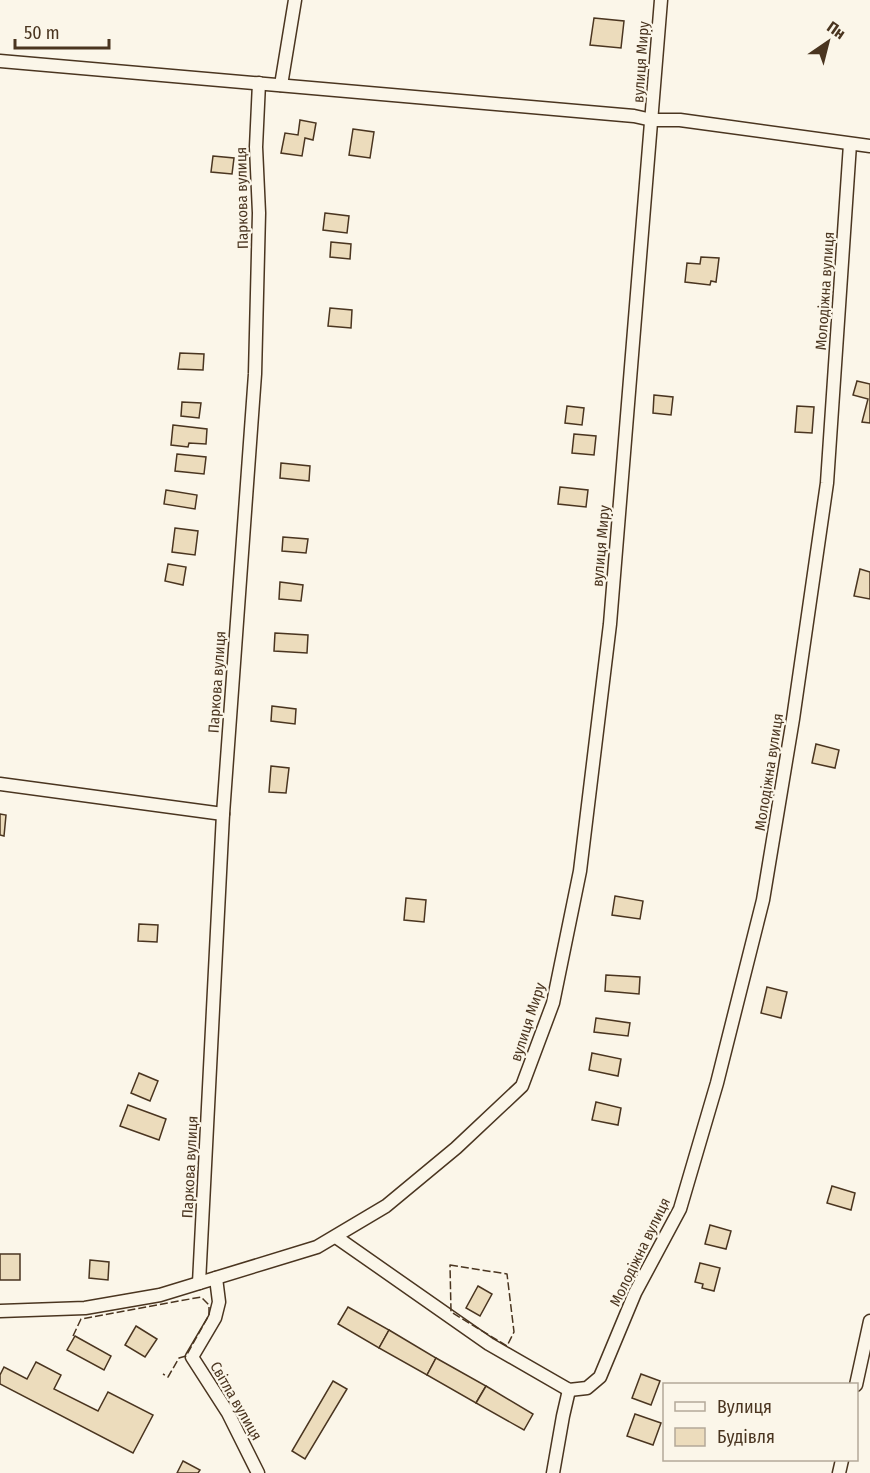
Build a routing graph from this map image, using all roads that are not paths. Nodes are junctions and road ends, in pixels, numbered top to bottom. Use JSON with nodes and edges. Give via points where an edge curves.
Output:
{"nodes":[{"id":1,"x":295,"y":0,"type":"edge"},
{"id":2,"x":661,"y":0,"type":"edge"},
{"id":3,"x":0,"y":61,"type":"edge"},
{"id":4,"x":259,"y":82,"type":"junction"},
{"id":5,"x":281,"y":85,"type":"junction"},
{"id":6,"x":652,"y":120,"type":"junction"},
{"id":7,"x":850,"y":144,"type":"junction"},
{"id":8,"x":870,"y":146,"type":"edge"},
{"id":9,"x":0,"y":784,"type":"edge"},
{"id":10,"x":223,"y":814,"type":"junction"},
{"id":11,"x":336,"y":1237,"type":"junction"},
{"id":12,"x":216,"y":1278,"type":"junction"},
{"id":13,"x":199,"y":1283,"type":"junction"},
{"id":14,"x":0,"y":1311,"type":"edge"},
{"id":15,"x":870,"y":1321,"type":"edge"},
{"id":16,"x":856,"y":1383,"type":"edge"},
{"id":17,"x":569,"y":1390,"type":"junction"},
{"id":18,"x":258,"y":1473,"type":"edge"},
{"id":19,"x":553,"y":1473,"type":"edge"}],
"edges":[{"from":1,"to":5,"type":"street"},
{"from":2,"to":6,"type":"street","name":"вулиця Миру"},
{"from":3,"to":4,"type":"street"},
{"from":4,"to":5,"type":"street"},
{"from":4,"to":10,"type":"street","name":"Паркова вулиця","via":[[255,374]]},
{"from":5,"to":6,"type":"street"},
{"from":6,"to":7,"type":"street","via":[[680,120]]},
{"from":6,"to":11,"type":"street","name":"вулиця Миру","via":[[610,624],[580,871],[553,1003],[522,1086],[386,1206]]},
{"from":7,"to":8,"type":"street"},
{"from":7,"to":17,"type":"street","name":"Молодіжна вулиця","via":[[827,483],[762,900],[717,1083],[680,1209],[634,1293],[600,1377],[587,1388]]},
{"from":9,"to":10,"type":"street"},
{"from":10,"to":13,"type":"street","name":"Паркова вулиця"},
{"from":11,"to":12,"type":"street","via":[[317,1247]]},
{"from":11,"to":17,"type":"street","via":[[489,1344]]},
{"from":12,"to":13,"type":"street"},
{"from":12,"to":18,"type":"street","name":"Світла вулиця","via":[[219,1302],[215,1318],[192,1357],[228,1413]]},
{"from":13,"to":14,"type":"street","via":[[160,1295],[84,1308]]},
{"from":15,"to":16,"type":"street"},
{"from":17,"to":19,"type":"street"}]}
